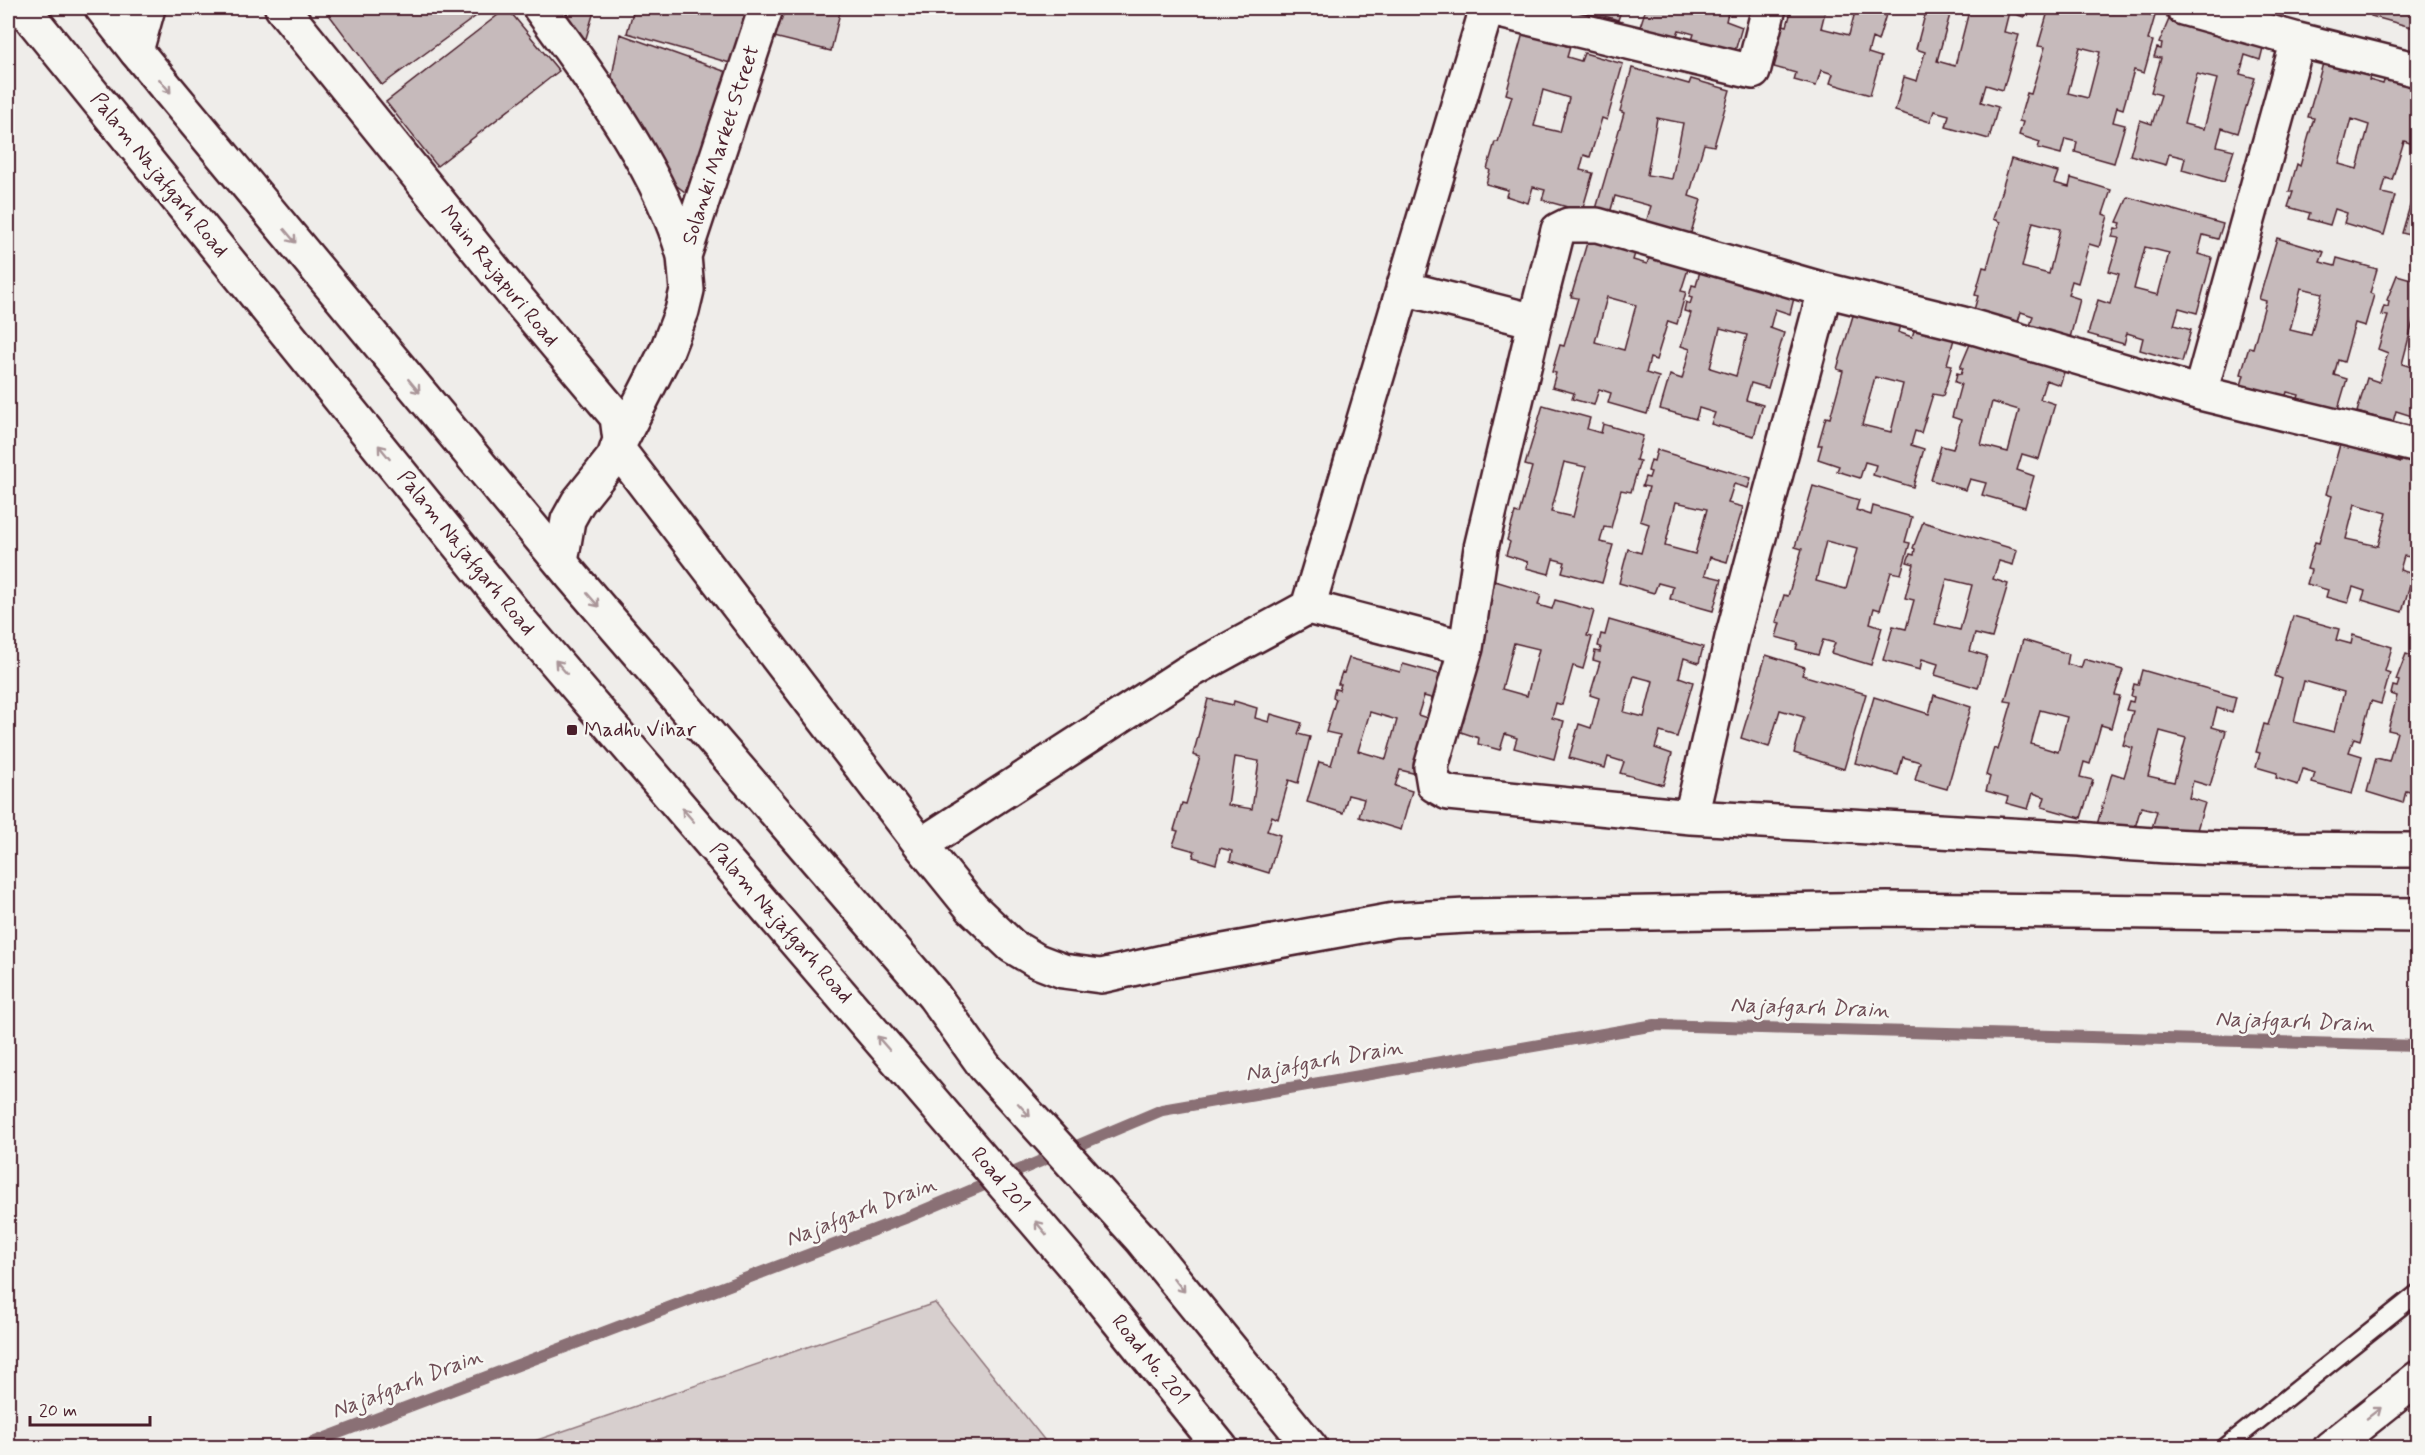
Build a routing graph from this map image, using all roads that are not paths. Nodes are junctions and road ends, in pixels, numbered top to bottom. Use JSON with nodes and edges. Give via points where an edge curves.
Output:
{"nodes":[{"id":1,"x":23,"y":8,"type":"edge"},
{"id":2,"x":102,"y":8,"type":"edge"},
{"id":3,"x":148,"y":8,"type":"edge"},
{"id":4,"x":282,"y":8,"type":"edge"},
{"id":5,"x":540,"y":8,"type":"edge"},
{"id":6,"x":766,"y":8,"type":"edge"},
{"id":7,"x":1487,"y":8,"type":"edge"},
{"id":8,"x":1769,"y":8,"type":"edge"},
{"id":9,"x":2183,"y":8,"type":"edge"},
{"id":10,"x":2298,"y":40,"type":"junction"},
{"id":11,"x":136,"y":51,"type":"junction"},
{"id":12,"x":2418,"y":70,"type":"edge"},
{"id":13,"x":684,"y":256,"type":"junction"},
{"id":14,"x":1403,"y":288,"type":"junction"},
{"id":15,"x":1825,"y":290,"type":"junction"},
{"id":16,"x":1535,"y":321,"type":"junction"},
{"id":17,"x":2200,"y":393,"type":"junction"},
{"id":18,"x":2418,"y":446,"type":"edge"},
{"id":19,"x":617,"y":448,"type":"junction"},
{"id":20,"x":561,"y":562,"type":"junction"},
{"id":21,"x":1308,"y":607,"type":"junction"},
{"id":22,"x":1466,"y":648,"type":"junction"},
{"id":23,"x":1691,"y":818,"type":"junction"},
{"id":24,"x":921,"y":845,"type":"junction"},
{"id":25,"x":2418,"y":850,"type":"edge"},
{"id":26,"x":2418,"y":915,"type":"edge"},
{"id":27,"x":921,"y":1087,"type":"joint"},
{"id":28,"x":1079,"y":1272,"type":"joint"},
{"id":29,"x":2418,"y":1293,"type":"edge"},
{"id":30,"x":2418,"y":1378,"type":"edge"},
{"id":31,"x":1221,"y":1448,"type":"edge"},
{"id":32,"x":1311,"y":1448,"type":"edge"},
{"id":33,"x":2224,"y":1448,"type":"edge"},
{"id":34,"x":2330,"y":1448,"type":"edge"}],
"edges":[{"from":27,"to":1,"type":"street","name":"Palam Najafgarh Road","one_way":true,"via":[[517,617]]},
{"from":2,"to":11,"type":"street"},
{"from":3,"to":11,"type":"street"},
{"from":4,"to":19,"type":"street","name":"Main Rajapuri Road","via":[[616,417],[621,440]]},
{"from":5,"to":13,"type":"street","via":[[606,100],[646,168],[678,234]]},
{"from":6,"to":13,"type":"street","name":"Solanki Market Street"},
{"from":7,"to":8,"type":"street","via":[[1753,72]]},
{"from":7,"to":14,"type":"street"},
{"from":9,"to":10,"type":"street"},
{"from":10,"to":12,"type":"street"},
{"from":10,"to":17,"type":"street"},
{"from":11,"to":20,"type":"street","one_way":true},
{"from":13,"to":19,"type":"street","name":"Solanki Market Street","via":[[687,290],[682,310],[667,350]]},
{"from":14,"to":16,"type":"street"},
{"from":14,"to":21,"type":"street"},
{"from":15,"to":16,"type":"street","via":[[1597,225],[1568,225],[1558,231]]},
{"from":15,"to":17,"type":"street","via":[[1963,324]]},
{"from":15,"to":23,"type":"street","via":[[1732,638]]},
{"from":16,"to":22,"type":"street","via":[[1481,548]]},
{"from":17,"to":18,"type":"street"},
{"from":19,"to":20,"type":"street","via":[[568,520]]},
{"from":19,"to":24,"type":"street"},
{"from":20,"to":32,"type":"street","one_way":true,"via":[[934,996],[985,1067],[1142,1240]]},
{"from":21,"to":22,"type":"street"},
{"from":21,"to":24,"type":"street","via":[[1185,674]]},
{"from":22,"to":23,"type":"street","via":[[1431,767],[1434,786],[1448,793]]},
{"from":23,"to":25,"type":"street","via":[[2195,849]]},
{"from":24,"to":26,"type":"street","via":[[972,908],[1012,946],[1063,971],[1101,976],[1394,920],[1466,916],[1887,909]]},
{"from":28,"to":27,"type":"street","name":"Road 201","one_way":true},
{"from":28,"to":31,"type":"street","name":"Road No. 201"},
{"from":29,"to":33,"type":"lane"},
{"from":34,"to":30,"type":"street","one_way":true}]}
